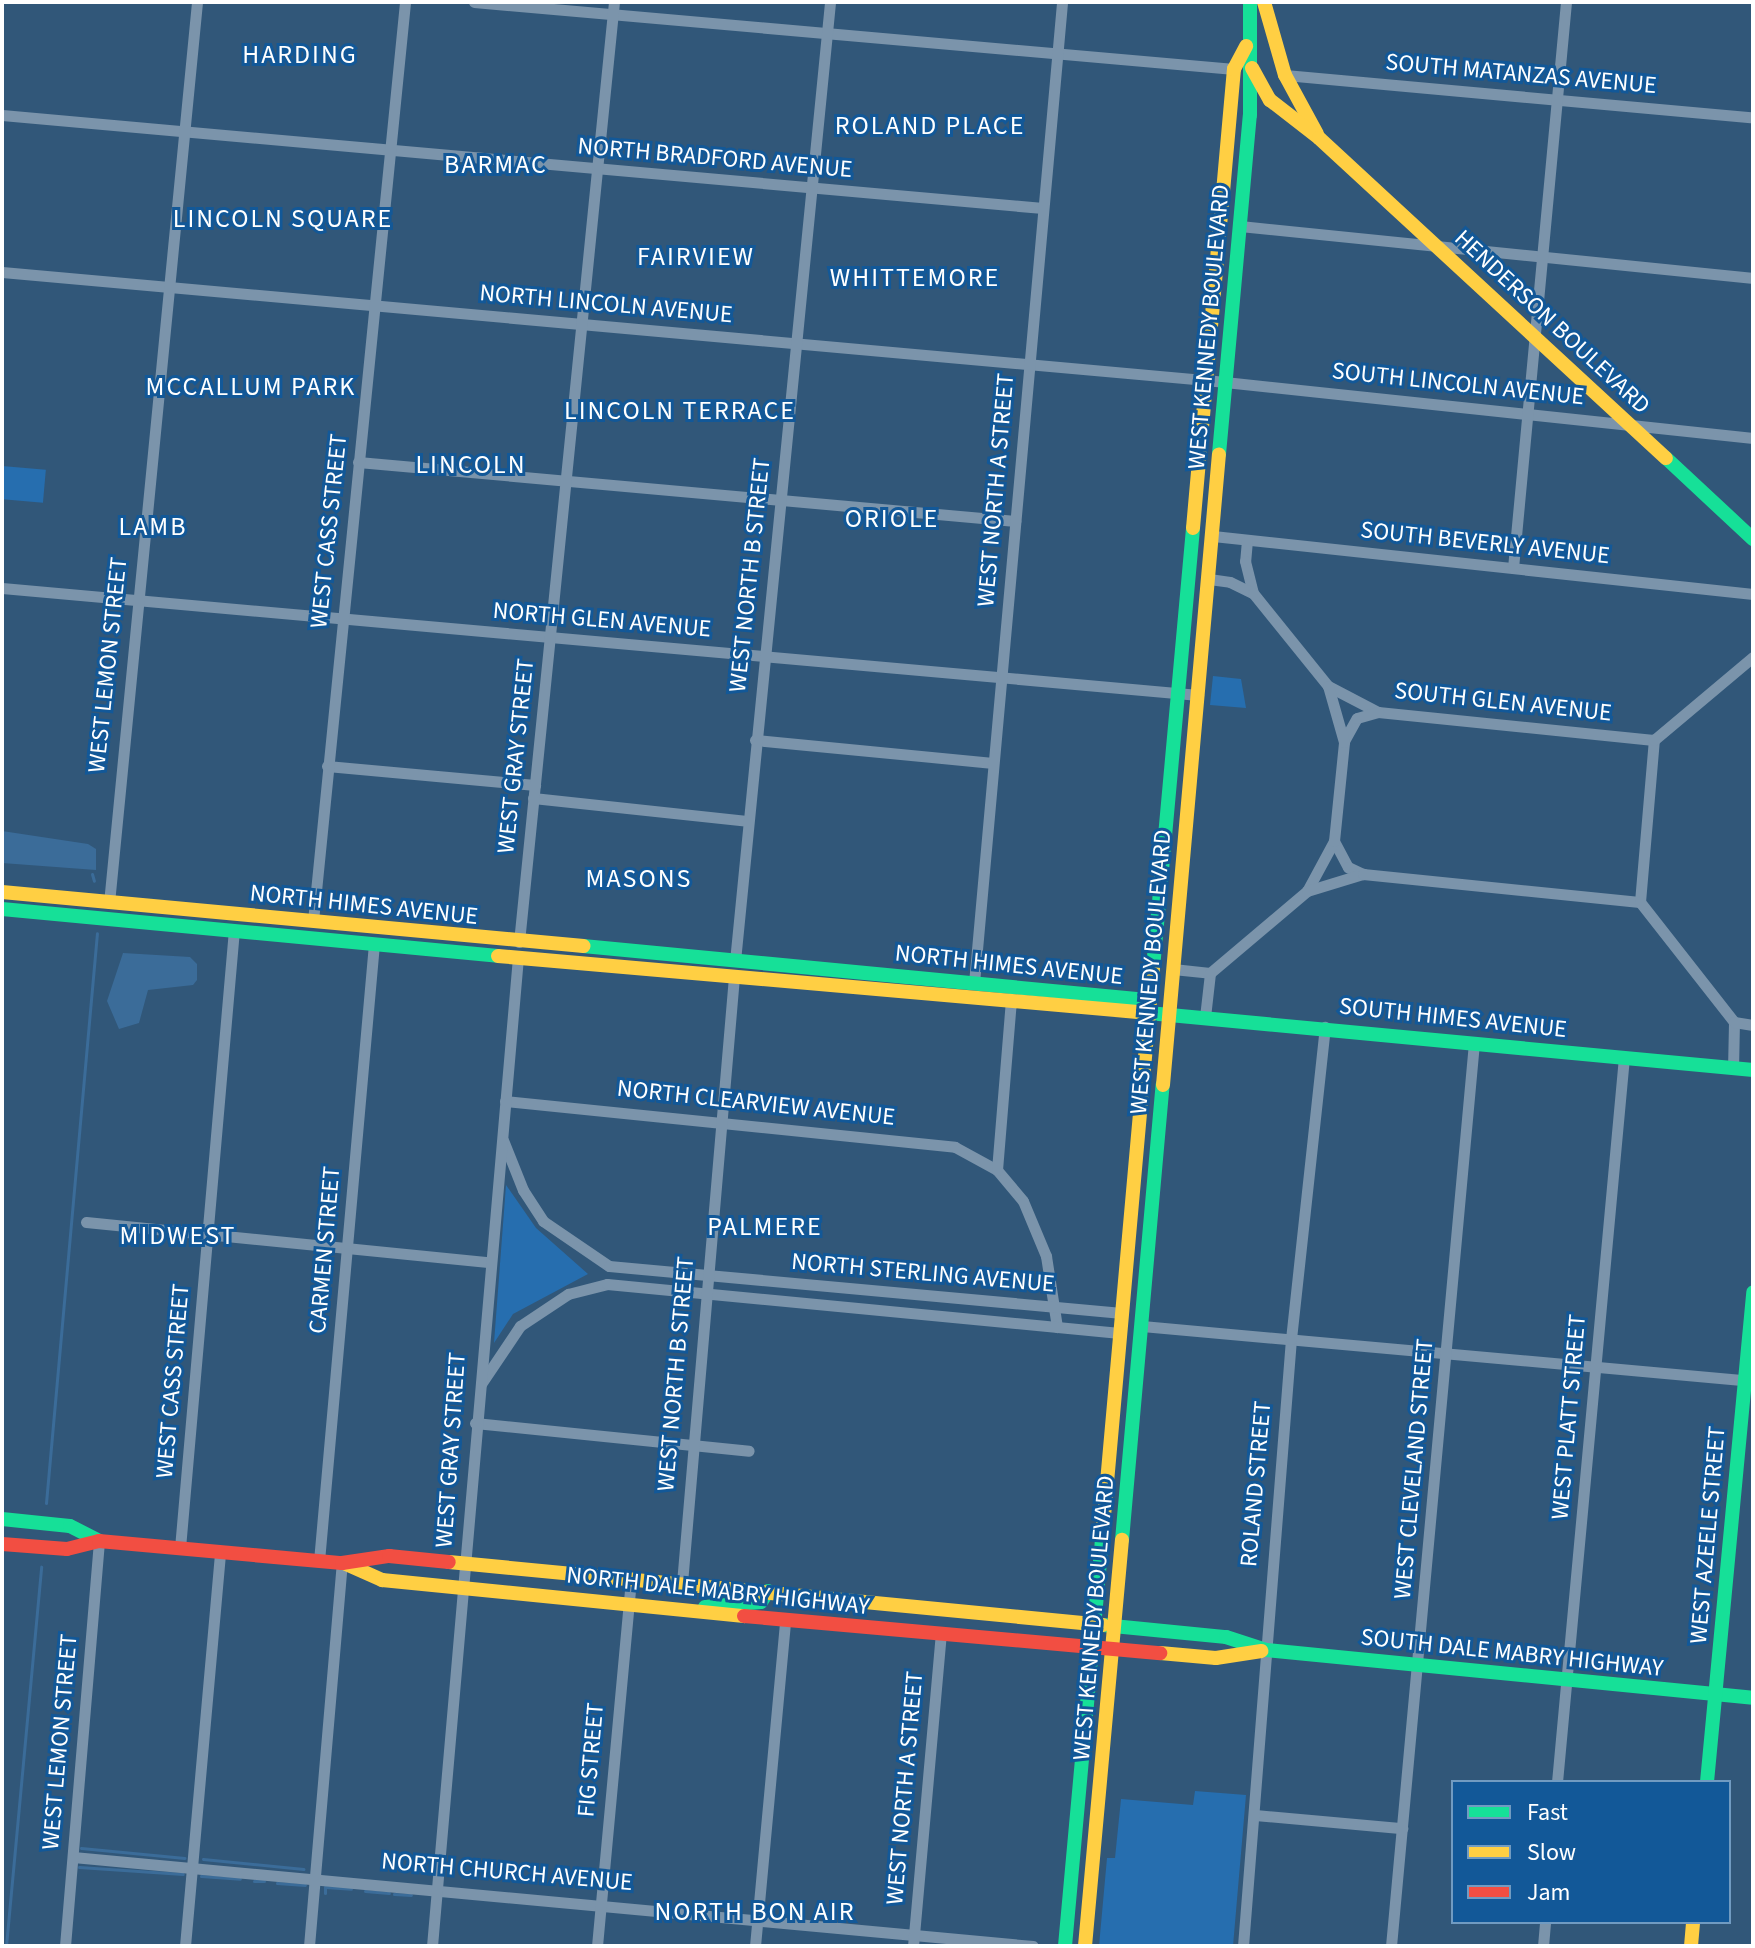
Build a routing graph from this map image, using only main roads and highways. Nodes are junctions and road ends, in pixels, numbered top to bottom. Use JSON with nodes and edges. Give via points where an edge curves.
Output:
{"nodes":[{"id":1,"x":1250,"y":2,"type":"edge"},
{"id":2,"x":1264,"y":2,"type":"edge"},
{"id":3,"x":1246,"y":45,"type":"junction"},
{"id":4,"x":1319,"y":138,"type":"junction"},
{"id":5,"x":1753,"y":539,"type":"edge"},
{"id":6,"x":2,"y":892,"type":"edge"},
{"id":7,"x":2,"y":909,"type":"edge"},
{"id":8,"x":190,"y":910,"type":"junction"},
{"id":9,"x":79,"y":916,"type":"junction"},
{"id":10,"x":313,"y":921,"type":"junction"},
{"id":11,"x":234,"y":930,"type":"junction"},
{"id":12,"x":519,"y":942,"type":"junction"},
{"id":13,"x":411,"y":947,"type":"junction"},
{"id":14,"x":610,"y":951,"type":"junction"},
{"id":15,"x":518,"y":958,"type":"junction"},
{"id":16,"x":1149,"y":1010,"type":"junction"},
{"id":17,"x":1169,"y":1012,"type":"junction"},
{"id":18,"x":1753,"y":1070,"type":"edge"},
{"id":19,"x":1130,"y":1221,"type":"junction"},
{"id":20,"x":1753,"y":1292,"type":"edge"},
{"id":21,"x":1122,"y":1313,"type":"junction"},
{"id":22,"x":1142,"y":1326,"type":"junction"},
{"id":23,"x":1749,"y":1380,"type":"edge"},
{"id":24,"x":1133,"y":1425,"type":"junction"},
{"id":25,"x":2,"y":1519,"type":"edge"},
{"id":26,"x":99,"y":1541,"type":"junction"},
{"id":27,"x":2,"y":1544,"type":"edge"},
{"id":28,"x":342,"y":1563,"type":"junction"},
{"id":29,"x":768,"y":1591,"type":"junction"},
{"id":30,"x":692,"y":1611,"type":"junction"},
{"id":31,"x":1095,"y":1625,"type":"junction"},
{"id":32,"x":1115,"y":1627,"type":"junction"},
{"id":33,"x":1093,"y":1647,"type":"junction"},
{"id":34,"x":1113,"y":1648,"type":"junction"},
{"id":35,"x":1266,"y":1650,"type":"junction"},
{"id":36,"x":1715,"y":1695,"type":"junction"},
{"id":37,"x":1753,"y":1698,"type":"edge"},
{"id":38,"x":1707,"y":1780,"type":"edge"},
{"id":39,"x":1693,"y":1924,"type":"edge"},
{"id":40,"x":1065,"y":1946,"type":"edge"},
{"id":41,"x":1085,"y":1946,"type":"edge"},
{"id":42,"x":1691,"y":1946,"type":"edge"}],
"edges":[{"from":1,"to":3,"type":"main road","name":"WEST KENNEDY BOULEVARD"},
{"from":2,"to":4,"type":"main road","name":"HENDERSON BOULEVARD","via":[[1285,75]]},
{"from":3,"to":4,"type":"main road","name":"HENDERSON BOULEVARD","via":[[1264,95]]},
{"from":3,"to":16,"type":"main road","name":"WEST KENNEDY BOULEVARD","via":[[1234,69]]},
{"from":3,"to":17,"type":"main road","name":"WEST KENNEDY BOULEVARD","via":[[1250,115]]},
{"from":4,"to":5,"type":"main road","name":"HENDERSON BOULEVARD"},
{"from":6,"to":8,"type":"main road","name":"NORTH HIMES AVENUE"},
{"from":7,"to":9,"type":"main road","name":"NORTH HIMES AVENUE"},
{"from":8,"to":9,"type":"main road","via":[[186,918],[95,909]]},
{"from":8,"to":10,"type":"main road","name":"NORTH HIMES AVENUE"},
{"from":9,"to":11,"type":"main road","name":"NORTH HIMES AVENUE"},
{"from":10,"to":11,"type":"main road","via":[[292,928],[242,925]]},
{"from":10,"to":12,"type":"main road","name":"NORTH HIMES AVENUE"},
{"from":11,"to":13,"type":"main road","name":"NORTH HIMES AVENUE"},
{"from":12,"to":13,"type":"main road","via":[[501,949],[424,942]]},
{"from":12,"to":14,"type":"main road","name":"NORTH HIMES AVENUE"},
{"from":13,"to":15,"type":"main road","name":"NORTH HIMES AVENUE"},
{"from":14,"to":15,"type":"main road"},
{"from":14,"to":16,"type":"main road","name":"NORTH HIMES AVENUE","via":[[1136,999]]},
{"from":15,"to":16,"type":"main road","name":"NORTH HIMES AVENUE"},
{"from":16,"to":17,"type":"main road","name":"SOUTH HIMES AVENUE"},
{"from":16,"to":19,"type":"main road","name":"WEST KENNEDY BOULEVARD"},
{"from":17,"to":18,"type":"main road","name":"SOUTH HIMES AVENUE"},
{"from":17,"to":22,"type":"main road","name":"WEST KENNEDY BOULEVARD"},
{"from":19,"to":21,"type":"main road","name":"WEST KENNEDY BOULEVARD"},
{"from":19,"to":22,"type":"main road","via":[[1138,1242],[1133,1307]]},
{"from":20,"to":23,"type":"main road","name":"WEST AZEELE STREET"},
{"from":21,"to":24,"type":"main road","via":[[1130,1343],[1125,1406]]},
{"from":21,"to":31,"type":"main road","name":"WEST KENNEDY BOULEVARD"},
{"from":22,"to":24,"type":"main road","name":"WEST KENNEDY BOULEVARD"},
{"from":23,"to":36,"type":"main road","name":"WEST AZEELE STREET"},
{"from":24,"to":32,"type":"main road","name":"WEST KENNEDY BOULEVARD"},
{"from":25,"to":26,"type":"main road","name":"NORTH DALE MABRY HIGHWAY","via":[[70,1526]]},
{"from":26,"to":27,"type":"main road","name":"NORTH DALE MABRY HIGHWAY","via":[[67,1549]]},
{"from":26,"to":28,"type":"main road","name":"NORTH DALE MABRY HIGHWAY"},
{"from":28,"to":29,"type":"main road","name":"NORTH DALE MABRY HIGHWAY","via":[[389,1556]]},
{"from":28,"to":30,"type":"main road","name":"NORTH DALE MABRY HIGHWAY","via":[[382,1580]]},
{"from":29,"to":30,"type":"main road","via":[[761,1602],[730,1602]]},
{"from":29,"to":31,"type":"main road","name":"NORTH DALE MABRY HIGHWAY"},
{"from":30,"to":33,"type":"main road","name":"NORTH DALE MABRY HIGHWAY"},
{"from":31,"to":32,"type":"main road","name":"NORTH DALE MABRY HIGHWAY"},
{"from":31,"to":33,"type":"main road","name":"WEST KENNEDY BOULEVARD"},
{"from":32,"to":34,"type":"main road","name":"WEST KENNEDY BOULEVARD"},
{"from":32,"to":35,"type":"main road","name":"NORTH DALE MABRY HIGHWAY","via":[[1226,1637]]},
{"from":33,"to":34,"type":"main road","name":"NORTH DALE MABRY HIGHWAY"},
{"from":33,"to":40,"type":"main road","name":"WEST KENNEDY BOULEVARD"},
{"from":34,"to":35,"type":"main road","name":"NORTH DALE MABRY HIGHWAY","via":[[1216,1658]]},
{"from":34,"to":41,"type":"main road","name":"WEST KENNEDY BOULEVARD"},
{"from":35,"to":36,"type":"main road","name":"SOUTH DALE MABRY HIGHWAY"},
{"from":36,"to":37,"type":"main road","name":"SOUTH DALE MABRY HIGHWAY"},
{"from":36,"to":38,"type":"main road","name":"WEST AZEELE STREET"},
{"from":39,"to":42,"type":"main road"}]}
